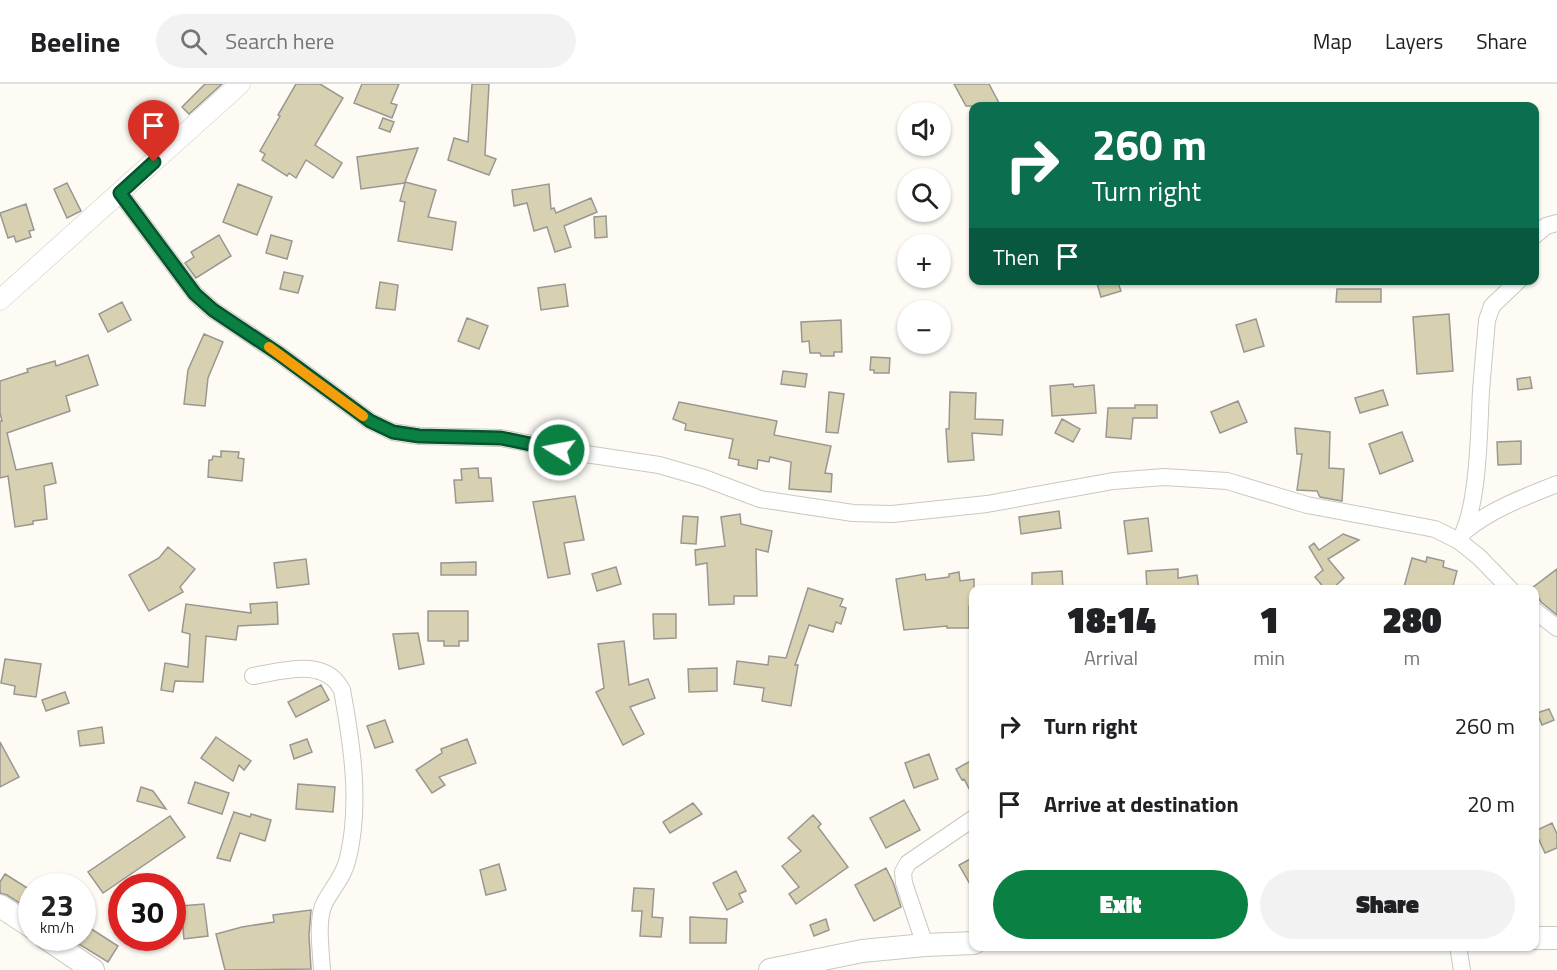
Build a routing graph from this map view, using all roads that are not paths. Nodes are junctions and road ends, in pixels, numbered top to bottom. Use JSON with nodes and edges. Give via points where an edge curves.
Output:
{"nodes":[{"id":1,"x":240,"y":84,"type":"edge"},
{"id":2,"x":120,"y":193,"type":"junction"},
{"id":3,"x":1557,"y":223,"type":"edge"},
{"id":4,"x":1539,"y":232,"type":"edge"},
{"id":5,"x":1514,"y":285,"type":"edge"},
{"id":6,"x":0,"y":300,"type":"edge"},
{"id":7,"x":1557,"y":484,"type":"edge"},
{"id":8,"x":1462,"y":536,"type":"junction"},
{"id":9,"x":1506,"y":585,"type":"edge"},
{"id":10,"x":1539,"y":614,"type":"edge"},
{"id":11,"x":1557,"y":628,"type":"edge"},
{"id":12,"x":253,"y":675,"type":"dead end"},
{"id":13,"x":969,"y":821,"type":"edge"},
{"id":14,"x":0,"y":906,"type":"edge"},
{"id":15,"x":18,"y":918,"type":"edge"},
{"id":16,"x":1539,"y":938,"type":"edge"},
{"id":17,"x":1557,"y":938,"type":"edge"},
{"id":18,"x":969,"y":942,"type":"edge"},
{"id":19,"x":925,"y":945,"type":"junction"},
{"id":20,"x":63,"y":951,"type":"edge"},
{"id":21,"x":1459,"y":951,"type":"edge"},
{"id":22,"x":807,"y":966,"type":"edge"},
{"id":23,"x":83,"y":967,"type":"edge"},
{"id":24,"x":322,"y":970,"type":"edge"},
{"id":25,"x":770,"y":970,"type":"edge"},
{"id":26,"x":1462,"y":970,"type":"edge"}],
"edges":[{"from":1,"to":2,"type":"street"},
{"from":2,"to":6,"type":"street"},
{"from":2,"to":8,"type":"street","via":[[195,294],[213,310],[370,421],[393,432],[501,438],[659,465],[760,499],[853,513],[892,514],[987,504],[1113,481],[1196,477],[1227,481],[1307,505]]},
{"from":3,"to":4,"type":"street"},
{"from":5,"to":8,"type":"street","via":[[1492,306],[1487,320],[1478,450],[1471,507]]},
{"from":7,"to":8,"type":"street","via":[[1515,501],[1473,525]]},
{"from":8,"to":9,"type":"street"},
{"from":10,"to":11,"type":"street"},
{"from":12,"to":24,"type":"street","via":[[306,668],[328,673],[342,690],[354,777],[353,833],[341,878],[321,913]]},
{"from":13,"to":19,"type":"street","via":[[908,863],[903,872]]},
{"from":14,"to":15,"type":"main road"},
{"from":16,"to":17,"type":"main road"},
{"from":18,"to":19,"type":"main road"},
{"from":19,"to":22,"type":"main road","via":[[862,951]]},
{"from":20,"to":23,"type":"main road"},
{"from":21,"to":26,"type":"street"},
{"from":22,"to":25,"type":"main road"}]}
